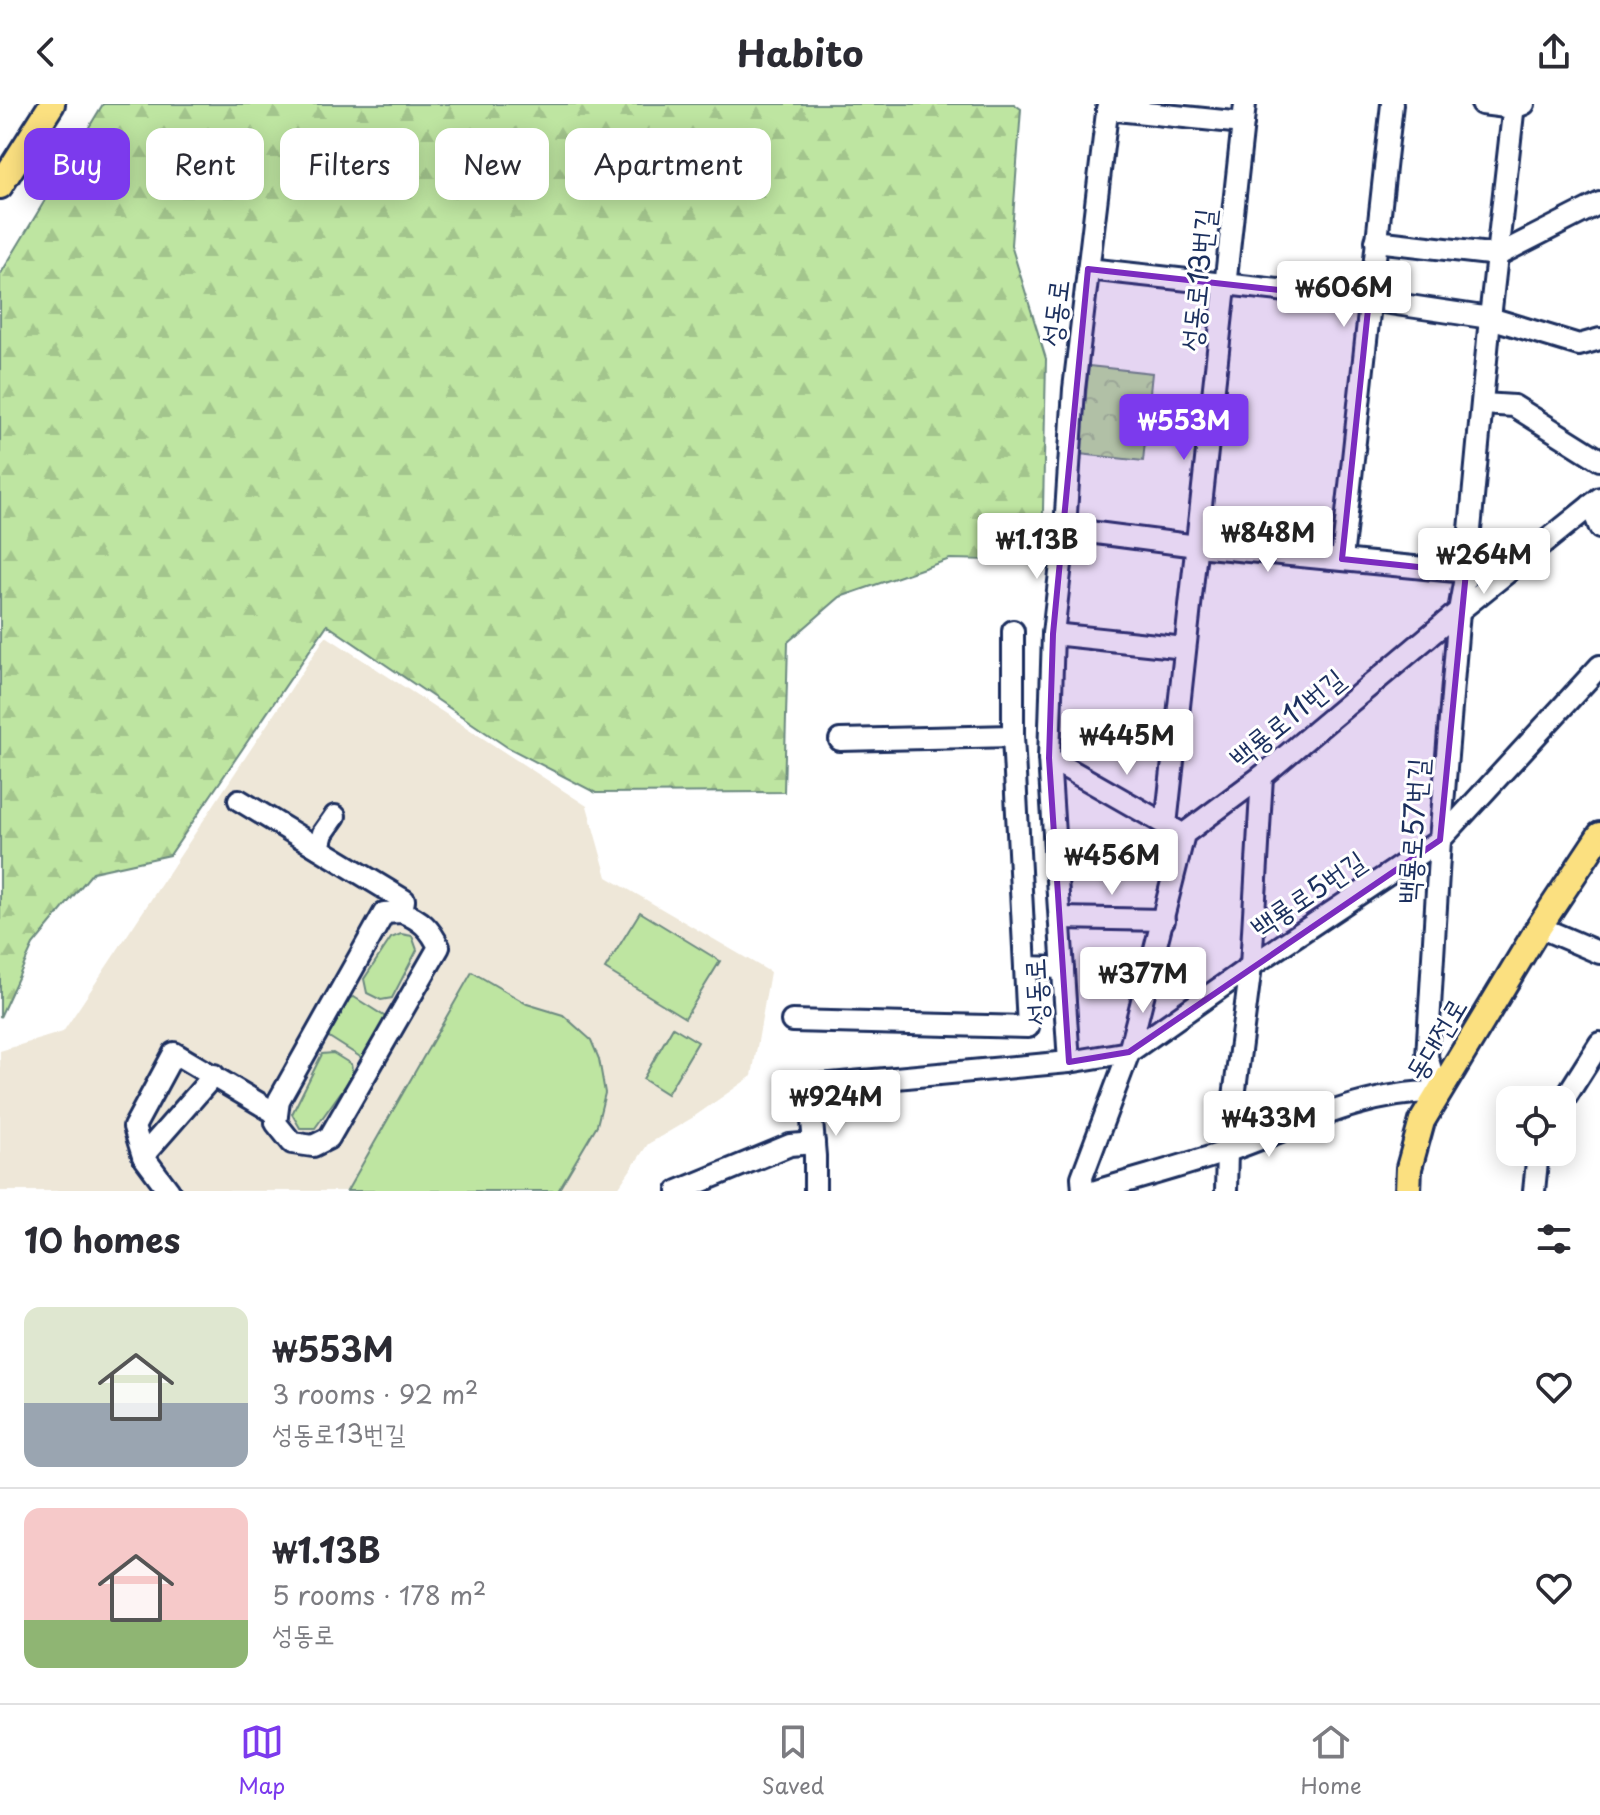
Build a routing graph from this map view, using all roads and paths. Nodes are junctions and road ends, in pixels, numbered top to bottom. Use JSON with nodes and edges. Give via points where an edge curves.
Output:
{"nodes":[{"id":1,"x":52,"y":104,"type":"edge"},
{"id":2,"x":1392,"y":104,"type":"edge"},
{"id":3,"x":1482,"y":104,"type":"edge"},
{"id":4,"x":1518,"y":105,"type":"edge"},
{"id":5,"x":1107,"y":106,"type":"edge"},
{"id":6,"x":1244,"y":113,"type":"edge"},
{"id":7,"x":0,"y":186,"type":"edge"},
{"id":8,"x":1600,"y":203,"type":"edge"},
{"id":9,"x":1376,"y":241,"type":"junction"},
{"id":10,"x":1498,"y":255,"type":"junction"},
{"id":11,"x":1088,"y":269,"type":"junction"},
{"id":12,"x":1225,"y":286,"type":"junction"},
{"id":13,"x":1369,"y":300,"type":"junction"},
{"id":14,"x":1490,"y":318,"type":"junction"},
{"id":15,"x":1600,"y":339,"type":"edge"},
{"id":16,"x":1483,"y":404,"type":"junction"},
{"id":17,"x":1600,"y":460,"type":"edge"},
{"id":18,"x":1595,"y":502,"type":"edge"},
{"id":19,"x":1600,"y":528,"type":"edge"},
{"id":20,"x":1065,"y":529,"type":"junction"},
{"id":21,"x":1197,"y":546,"type":"junction"},
{"id":22,"x":1342,"y":559,"type":"junction"},
{"id":23,"x":1466,"y":572,"type":"junction"},
{"id":24,"x":1459,"y":611,"type":"junction"},
{"id":25,"x":1013,"y":631,"type":"dead end"},
{"id":26,"x":1053,"y":634,"type":"junction"},
{"id":27,"x":1185,"y":648,"type":"junction"},
{"id":28,"x":1600,"y":666,"type":"edge"},
{"id":29,"x":1013,"y":736,"type":"junction"},
{"id":30,"x":840,"y":740,"type":"dead end"},
{"id":31,"x":1049,"y":758,"type":"junction"},
{"id":32,"x":1262,"y":776,"type":"junction"},
{"id":33,"x":239,"y":800,"type":"dead end"},
{"id":34,"x":335,"y":816,"type":"dead end"},
{"id":35,"x":1175,"y":830,"type":"junction"},
{"id":36,"x":1600,"y":835,"type":"edge"},
{"id":37,"x":1440,"y":840,"type":"junction"},
{"id":38,"x":319,"y":848,"type":"junction"},
{"id":39,"x":402,"y":912,"type":"junction"},
{"id":40,"x":1060,"y":918,"type":"junction"},
{"id":41,"x":1164,"y":920,"type":"junction"},
{"id":42,"x":1539,"y":927,"type":"junction"},
{"id":43,"x":1600,"y":953,"type":"edge"},
{"id":44,"x":1251,"y":966,"type":"junction"},
{"id":45,"x":1025,"y":967,"type":"junction"},
{"id":46,"x":1063,"y":968,"type":"junction"},
{"id":47,"x":792,"y":1021,"type":"dead end"},
{"id":48,"x":1600,"y":1043,"type":"edge"},
{"id":49,"x":1129,"y":1052,"type":"junction"},
{"id":50,"x":1069,"y":1062,"type":"junction"},
{"id":51,"x":214,"y":1075,"type":"junction"},
{"id":52,"x":1573,"y":1086,"type":"edge"},
{"id":53,"x":1438,"y":1092,"type":"junction"},
{"id":54,"x":277,"y":1114,"type":"junction"},
{"id":55,"x":814,"y":1143,"type":"junction"},
{"id":56,"x":1227,"y":1151,"type":"junction"},
{"id":57,"x":143,"y":1156,"type":"junction"},
{"id":58,"x":1537,"y":1166,"type":"edge"},
{"id":59,"x":169,"y":1191,"type":"edge"},
{"id":60,"x":678,"y":1191,"type":"edge"},
{"id":61,"x":815,"y":1191,"type":"edge"},
{"id":62,"x":1083,"y":1191,"type":"edge"},
{"id":63,"x":1096,"y":1191,"type":"edge"},
{"id":64,"x":1226,"y":1191,"type":"edge"},
{"id":65,"x":1408,"y":1191,"type":"edge"},
{"id":66,"x":1534,"y":1191,"type":"edge"}],
"edges":[{"from":1,"to":7,"type":"main road"},
{"from":2,"to":9,"type":"street"},
{"from":3,"to":4,"type":"street","name":"백룡로57번길"},
{"from":4,"to":10,"type":"street","name":"백룡로57번길"},
{"from":5,"to":6,"type":"street","name":"성동로13번길"},
{"from":5,"to":11,"type":"street","name":"성동로"},
{"from":6,"to":12,"type":"street","name":"성동로13번길"},
{"from":8,"to":10,"type":"street"},
{"from":9,"to":10,"type":"street"},
{"from":9,"to":13,"type":"street"},
{"from":10,"to":14,"type":"street","name":"백룡로57번길"},
{"from":11,"to":12,"type":"street"},
{"from":11,"to":20,"type":"street","name":"성동로"},
{"from":12,"to":13,"type":"street"},
{"from":12,"to":21,"type":"street","name":"성동로13번길"},
{"from":13,"to":14,"type":"street"},
{"from":13,"to":22,"type":"street"},
{"from":14,"to":15,"type":"street","via":[[1579,345]]},
{"from":14,"to":16,"type":"street","name":"백룡로57번길"},
{"from":16,"to":17,"type":"street","via":[[1514,406]]},
{"from":16,"to":23,"type":"street","name":"백룡로57번길"},
{"from":18,"to":19,"type":"street"},
{"from":18,"to":24,"type":"street","name":"백룡로11번길"},
{"from":20,"to":21,"type":"street"},
{"from":20,"to":26,"type":"street","name":"성동로"},
{"from":21,"to":22,"type":"street"},
{"from":21,"to":27,"type":"street","name":"성동로13번길"},
{"from":22,"to":23,"type":"street"},
{"from":23,"to":24,"type":"street","name":"백룡로57번길"},
{"from":24,"to":32,"type":"street","name":"백룡로11번길"},
{"from":24,"to":37,"type":"street","name":"백룡로57번길"},
{"from":25,"to":29,"type":"street"},
{"from":26,"to":27,"type":"street"},
{"from":26,"to":31,"type":"street","name":"성동로"},
{"from":27,"to":35,"type":"street","name":"성동로13번길"},
{"from":28,"to":37,"type":"street","name":"백룡로5번길"},
{"from":29,"to":30,"type":"street"},
{"from":29,"to":45,"type":"street"},
{"from":31,"to":35,"type":"street"},
{"from":31,"to":40,"type":"street","name":"성동로"},
{"from":32,"to":35,"type":"street","name":"백룡로11번길"},
{"from":32,"to":44,"type":"street"},
{"from":33,"to":38,"type":"street"},
{"from":34,"to":38,"type":"street"},
{"from":35,"to":41,"type":"street"},
{"from":36,"to":42,"type":"main road","name":"동대전로"},
{"from":37,"to":44,"type":"street","name":"백룡로5번길"},
{"from":37,"to":53,"type":"street","name":"백룡로57번길","via":[[1427,1057]]},
{"from":38,"to":39,"type":"street","via":[[404,900]]},
{"from":39,"to":54,"type":"street","via":[[384,913],[279,1100]]},
{"from":39,"to":54,"type":"street","via":[[420,919],[439,947],[329,1138],[313,1146],[292,1143],[276,1123]]},
{"from":40,"to":41,"type":"street","name":"성동로"},
{"from":40,"to":46,"type":"street","name":"성동로"},
{"from":41,"to":49,"type":"street"},
{"from":42,"to":43,"type":"street"},
{"from":42,"to":53,"type":"main road","name":"동대전로"},
{"from":44,"to":49,"type":"street","name":"백룡로5번길"},
{"from":44,"to":56,"type":"street"},
{"from":45,"to":46,"type":"street"},
{"from":45,"to":47,"type":"street","via":[[1028,1027]]},
{"from":46,"to":50,"type":"street","name":"성동로"},
{"from":48,"to":52,"type":"street"},
{"from":49,"to":50,"type":"street","name":"백룡로5번길"},
{"from":49,"to":62,"type":"street","via":[[1082,1177]]},
{"from":50,"to":55,"type":"street","name":"백룡로5번길","via":[[809,1086]]},
{"from":51,"to":54,"type":"street"},
{"from":51,"to":57,"type":"street"},
{"from":51,"to":57,"type":"street","via":[[174,1053],[134,1127]]},
{"from":53,"to":56,"type":"street","via":[[1368,1100]]},
{"from":53,"to":65,"type":"main road","name":"동대전로","via":[[1422,1121]]},
{"from":55,"to":60,"type":"street","via":[[790,1145]]},
{"from":55,"to":61,"type":"street","name":"백룡로5번길"},
{"from":56,"to":63,"type":"street"},
{"from":56,"to":64,"type":"street"},
{"from":57,"to":59,"type":"street"},
{"from":58,"to":66,"type":"street"}]}
